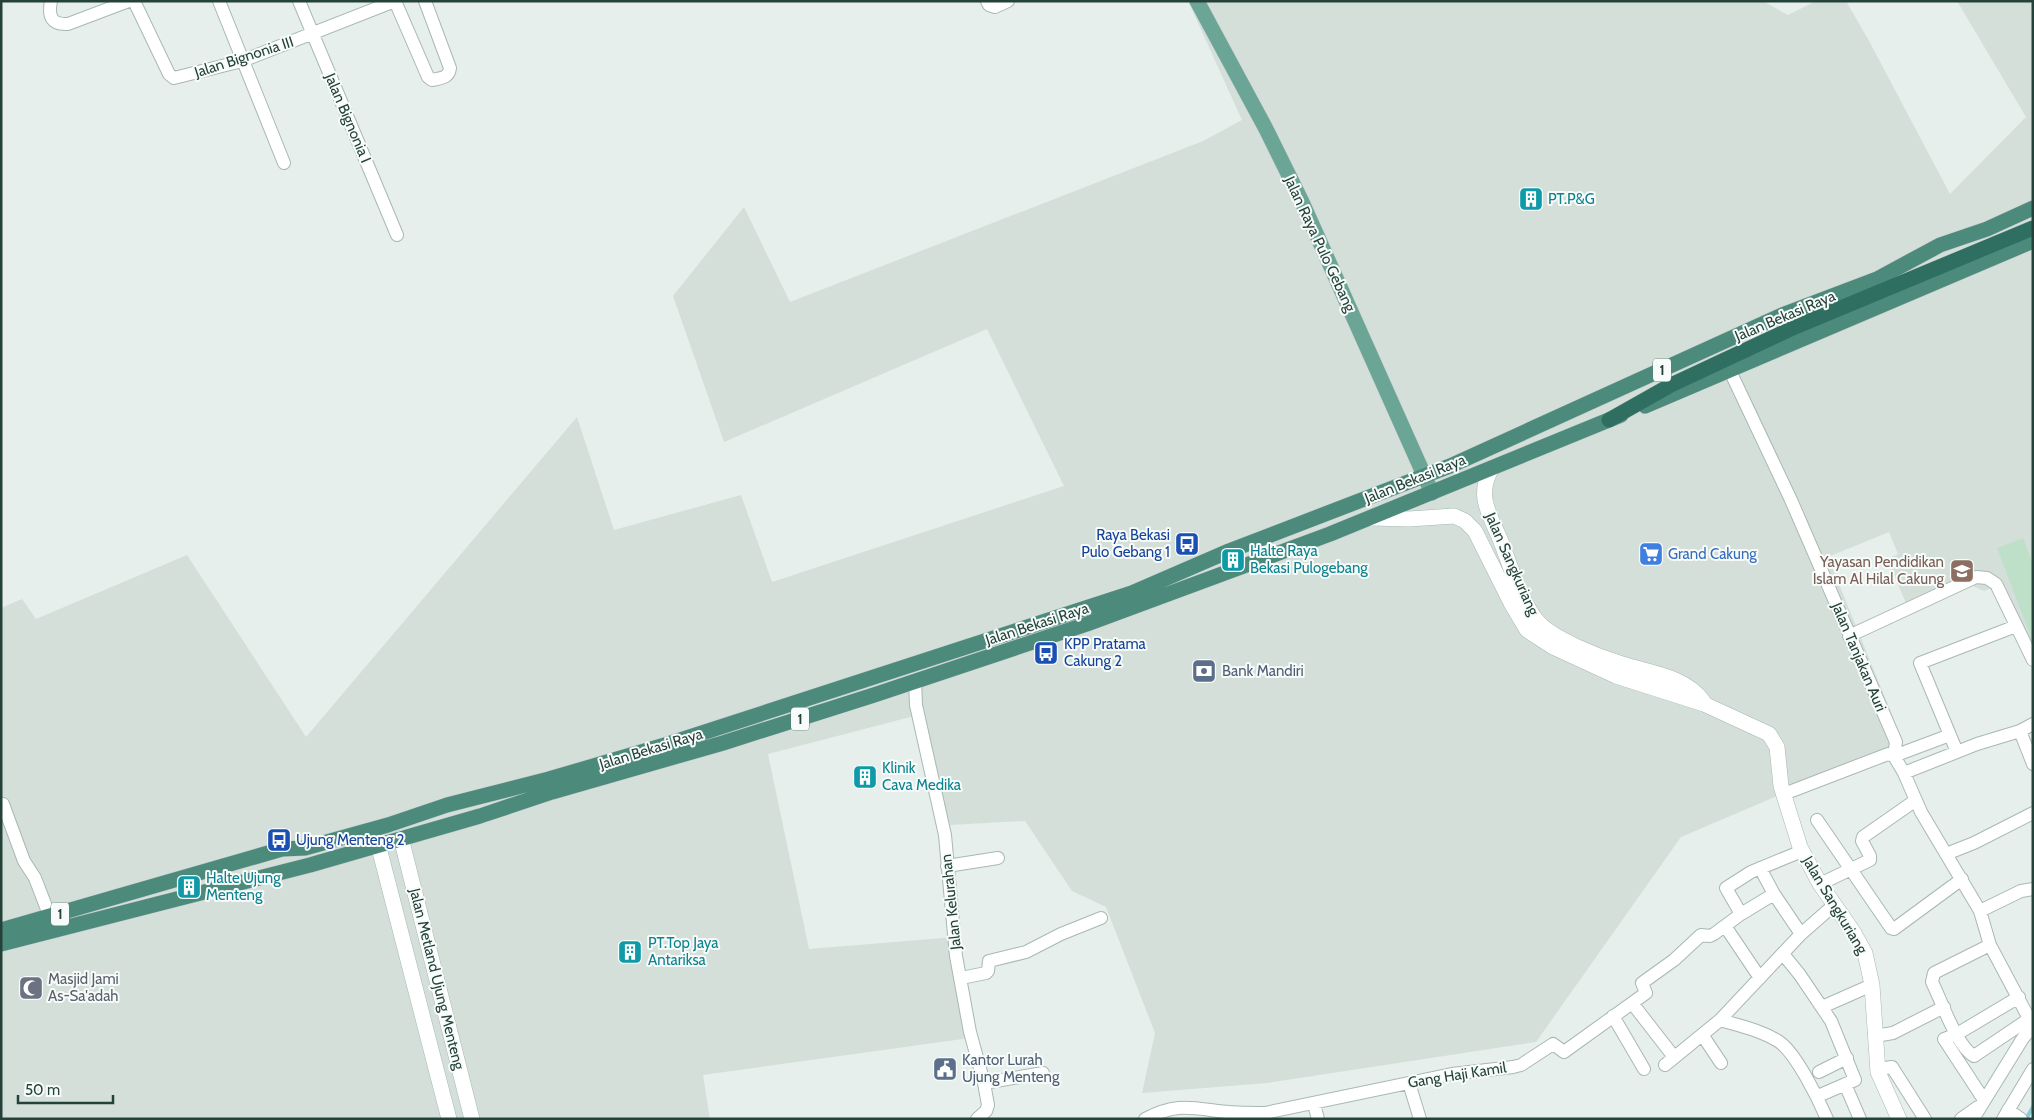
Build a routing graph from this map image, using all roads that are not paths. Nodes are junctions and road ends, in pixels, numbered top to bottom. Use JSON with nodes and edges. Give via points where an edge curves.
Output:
{"nodes":[{"id":1,"x":51,"y":1,"type":"edge"},
{"id":2,"x":129,"y":1,"type":"edge"},
{"id":3,"x":134,"y":1,"type":"edge"},
{"id":4,"x":219,"y":1,"type":"edge"},
{"id":5,"x":299,"y":1,"type":"edge"},
{"id":6,"x":395,"y":1,"type":"edge"},
{"id":7,"x":425,"y":1,"type":"edge"},
{"id":8,"x":987,"y":1,"type":"edge"},
{"id":9,"x":1008,"y":1,"type":"edge"},
{"id":10,"x":1197,"y":1,"type":"edge"},
{"id":11,"x":312,"y":35,"type":"junction"},
{"id":12,"x":242,"y":61,"type":"junction"},
{"id":13,"x":284,"y":163,"type":"dead end"},
{"id":14,"x":2033,"y":208,"type":"edge"},
{"id":15,"x":2033,"y":228,"type":"edge"},
{"id":16,"x":397,"y":235,"type":"dead end"},
{"id":17,"x":2033,"y":241,"type":"edge"},
{"id":18,"x":1730,"y":371,"type":"junction"},
{"id":19,"x":1609,"y":420,"type":"junction"},
{"id":20,"x":1492,"y":468,"type":"junction"},
{"id":21,"x":1425,"y":476,"type":"junction"},
{"id":22,"x":1432,"y":493,"type":"junction"},
{"id":23,"x":1371,"y":518,"type":"junction"},
{"id":24,"x":1134,"y":600,"type":"junction"},
{"id":25,"x":1532,"y":625,"type":"junction"},
{"id":26,"x":2016,"y":626,"type":"junction"},
{"id":27,"x":1849,"y":636,"type":"junction"},
{"id":28,"x":2033,"y":660,"type":"edge"},
{"id":29,"x":915,"y":681,"type":"junction"},
{"id":30,"x":2033,"y":724,"type":"edge"},
{"id":31,"x":2020,"y":731,"type":"junction"},
{"id":32,"x":1950,"y":735,"type":"junction"},
{"id":33,"x":1958,"y":752,"type":"junction"},
{"id":34,"x":1894,"y":756,"type":"junction"},
{"id":35,"x":2033,"y":764,"type":"edge"},
{"id":36,"x":1904,"y":772,"type":"junction"},
{"id":37,"x":551,"y":786,"type":"junction"},
{"id":38,"x":1784,"y":794,"type":"junction"},
{"id":39,"x":1916,"y":800,"type":"junction"},
{"id":40,"x":3,"y":804,"type":"dead end"},
{"id":41,"x":2033,"y":813,"type":"edge"},
{"id":42,"x":1817,"y":820,"type":"dead end"},
{"id":43,"x":401,"y":838,"type":"junction"},
{"id":44,"x":378,"y":844,"type":"junction"},
{"id":45,"x":1802,"y":851,"type":"junction"},
{"id":46,"x":1946,"y":854,"type":"junction"},
{"id":47,"x":998,"y":858,"type":"dead end"},
{"id":48,"x":947,"y":866,"type":"junction"},
{"id":49,"x":1760,"y":868,"type":"junction"},
{"id":50,"x":1850,"y":869,"type":"junction"},
{"id":51,"x":1962,"y":879,"type":"junction"},
{"id":52,"x":1820,"y":884,"type":"junction"},
{"id":53,"x":2033,"y":888,"type":"edge"},
{"id":54,"x":1774,"y":894,"type":"junction"},
{"id":55,"x":1834,"y":904,"type":"junction"},
{"id":56,"x":1980,"y":911,"type":"junction"},
{"id":57,"x":1741,"y":914,"type":"junction"},
{"id":58,"x":50,"y":917,"type":"junction"},
{"id":59,"x":1101,"y":918,"type":"dead end"},
{"id":60,"x":1725,"y":926,"type":"junction"},
{"id":61,"x":1,"y":930,"type":"edge"},
{"id":62,"x":1801,"y":934,"type":"junction"},
{"id":63,"x":1,"y":944,"type":"edge"},
{"id":64,"x":1990,"y":944,"type":"junction"},
{"id":65,"x":1782,"y":954,"type":"junction"},
{"id":66,"x":961,"y":978,"type":"junction"},
{"id":67,"x":1760,"y":978,"type":"junction"},
{"id":68,"x":1872,"y":985,"type":"junction"},
{"id":69,"x":2020,"y":998,"type":"junction"},
{"id":70,"x":1632,"y":1003,"type":"junction"},
{"id":71,"x":1944,"y":1006,"type":"junction"},
{"id":72,"x":1822,"y":1007,"type":"junction"},
{"id":73,"x":1613,"y":1016,"type":"junction"},
{"id":74,"x":1720,"y":1020,"type":"junction"},
{"id":75,"x":2032,"y":1024,"type":"edge"},
{"id":76,"x":1957,"y":1034,"type":"junction"},
{"id":77,"x":1703,"y":1036,"type":"junction"},
{"id":78,"x":1875,"y":1036,"type":"junction"},
{"id":79,"x":1847,"y":1058,"type":"junction"},
{"id":80,"x":1721,"y":1063,"type":"dead end"},
{"id":81,"x":1644,"y":1069,"type":"dead end"},
{"id":82,"x":1878,"y":1069,"type":"junction"},
{"id":83,"x":2033,"y":1069,"type":"edge"},
{"id":84,"x":1819,"y":1072,"type":"dead end"},
{"id":85,"x":1043,"y":1073,"type":"dead end"},
{"id":86,"x":1409,"y":1082,"type":"junction"},
{"id":87,"x":984,"y":1083,"type":"junction"},
{"id":88,"x":1845,"y":1084,"type":"junction"},
{"id":89,"x":1818,"y":1096,"type":"junction"},
{"id":90,"x":1982,"y":1103,"type":"junction"},
{"id":91,"x":1314,"y":1104,"type":"junction"},
{"id":92,"x":2011,"y":1115,"type":"edge"},
{"id":93,"x":981,"y":1118,"type":"edge"},
{"id":94,"x":449,"y":1119,"type":"edge"},
{"id":95,"x":472,"y":1119,"type":"edge"},
{"id":96,"x":1145,"y":1119,"type":"edge"},
{"id":97,"x":1318,"y":1119,"type":"edge"},
{"id":98,"x":1420,"y":1119,"type":"edge"},
{"id":99,"x":1827,"y":1119,"type":"edge"},
{"id":100,"x":1860,"y":1119,"type":"edge"},
{"id":101,"x":1899,"y":1119,"type":"edge"},
{"id":102,"x":1925,"y":1119,"type":"edge"},
{"id":103,"x":1961,"y":1119,"type":"edge"},
{"id":104,"x":1973,"y":1119,"type":"edge"}],
"edges":[{"from":1,"to":2,"type":"street","via":[[50,17],[61,25]]},
{"from":3,"to":12,"type":"street","name":"Jalan Bignonia III","via":[[169,74],[174,78]]},
{"from":4,"to":12,"type":"street"},
{"from":5,"to":11,"type":"street","name":"Jalan Bignonia I"},
{"from":6,"to":7,"type":"street","via":[[432,80],[446,77],[450,68]]},
{"from":6,"to":11,"type":"street","name":"Jalan Bignonia III"},
{"from":8,"to":9,"type":"street","via":[[995,7]]},
{"from":10,"to":21,"type":"main road","name":"Jalan Raya Pulo Gebang","via":[[1302,202]]},
{"from":11,"to":12,"type":"street","name":"Jalan Bignonia III"},
{"from":11,"to":16,"type":"street","name":"Jalan Bignonia I"},
{"from":12,"to":13,"type":"street"},
{"from":14,"to":21,"type":"highway","name":"Jalan Bekasi Raya","number":"1","via":[[1987,229],[1940,245],[1876,279],[1782,315]]},
{"from":15,"to":19,"type":"highway","via":[[1795,328],[1671,385]]},
{"from":17,"to":18,"type":"highway","name":"Jalan Bekasi Raya","number":"1"},
{"from":18,"to":19,"type":"highway","name":"Jalan Bekasi Raya","number":"1"},
{"from":18,"to":27,"type":"street","name":"Jalan Tanjakan Auri","via":[[1795,509]]},
{"from":19,"to":20,"type":"highway","name":"Jalan Bekasi Raya","number":"1"},
{"from":20,"to":22,"type":"highway","name":"Jalan Bekasi Raya","number":"1"},
{"from":20,"to":25,"type":"street","name":"Jalan Sangkuriang","via":[[1486,480],[1485,502],[1526,602]]},
{"from":21,"to":22,"type":"main road","name":"Jalan Raya Pulo Gebang"},
{"from":21,"to":24,"type":"highway","name":"Jalan Bekasi Raya","number":"1","via":[[1229,552]]},
{"from":22,"to":23,"type":"highway","name":"Jalan Bekasi Raya","number":"1"},
{"from":23,"to":24,"type":"highway","name":"Jalan Bekasi Raya","number":"1"},
{"from":23,"to":25,"type":"street","via":[[1454,516],[1465,521],[1475,530],[1512,605]]},
{"from":24,"to":29,"type":"highway","name":"Jalan Bekasi Raya","number":"1"},
{"from":24,"to":37,"type":"highway","name":"Jalan Bekasi Raya","number":"1","via":[[674,742]]},
{"from":25,"to":38,"type":"street","name":"Jalan Sangkuriang","via":[[1620,664],[1678,681],[1699,696],[1704,704],[1769,734],[1777,747]]},
{"from":26,"to":27,"type":"street","via":[[1996,584],[1987,578],[1976,577]]},
{"from":26,"to":28,"type":"street"},
{"from":26,"to":32,"type":"street","via":[[1921,662]]},
{"from":27,"to":34,"type":"street","name":"Jalan Tanjakan Auri","via":[[1896,742]]},
{"from":29,"to":37,"type":"highway","name":"Jalan Bekasi Raya","number":"1","via":[[723,743]]},
{"from":29,"to":48,"type":"street","name":"Jalan Kelurahan","via":[[916,705],[945,835]]},
{"from":30,"to":31,"type":"street"},
{"from":31,"to":33,"type":"street"},
{"from":31,"to":35,"type":"street"},
{"from":32,"to":33,"type":"street"},
{"from":32,"to":34,"type":"street"},
{"from":33,"to":36,"type":"street"},
{"from":34,"to":36,"type":"street"},
{"from":34,"to":38,"type":"street","via":[[1888,754]]},
{"from":36,"to":39,"type":"street"},
{"from":37,"to":43,"type":"highway","name":"Jalan Bekasi Raya","number":"1","via":[[480,816]]},
{"from":37,"to":58,"type":"highway","name":"Jalan Bekasi Raya","number":"1","via":[[448,805],[388,825],[305,848],[282,849]]},
{"from":38,"to":45,"type":"street","name":"Jalan Sangkuriang"},
{"from":39,"to":46,"type":"street"},
{"from":39,"to":50,"type":"street","via":[[1863,837],[1870,860]]},
{"from":40,"to":58,"type":"street","via":[[24,861],[35,878]]},
{"from":41,"to":46,"type":"street"},
{"from":42,"to":50,"type":"street"},
{"from":43,"to":44,"type":"highway","name":"Jalan Bekasi Raya","number":"1"},
{"from":43,"to":95,"type":"street","name":"Jalan Metland Ujung Menteng"},
{"from":44,"to":63,"type":"highway","name":"Jalan Bekasi Raya","number":"1","via":[[310,865]]},
{"from":44,"to":94,"type":"street","name":"Jalan Metland Ujung Menteng"},
{"from":45,"to":49,"type":"street"},
{"from":45,"to":52,"type":"street","name":"Jalan Sangkuriang"},
{"from":46,"to":51,"type":"street"},
{"from":47,"to":48,"type":"street"},
{"from":48,"to":66,"type":"street","name":"Jalan Kelurahan","via":[[953,935]]},
{"from":49,"to":54,"type":"street"},
{"from":49,"to":57,"type":"street","via":[[1726,888]]},
{"from":50,"to":51,"type":"street","via":[[1894,929]]},
{"from":50,"to":52,"type":"street"},
{"from":51,"to":56,"type":"street"},
{"from":52,"to":55,"type":"street","name":"Jalan Sangkuriang"},
{"from":53,"to":56,"type":"street"},
{"from":54,"to":57,"type":"street","name":"Gang Haji Kamil"},
{"from":54,"to":62,"type":"street"},
{"from":55,"to":62,"type":"street"},
{"from":55,"to":68,"type":"street","name":"Jalan Sangkuriang","via":[[1865,952]]},
{"from":56,"to":64,"type":"street"},
{"from":57,"to":60,"type":"street","name":"Gang Haji Kamil"},
{"from":58,"to":61,"type":"highway","name":"Jalan Bekasi Raya","number":"1"},
{"from":59,"to":66,"type":"street","via":[[1026,952],[989,961],[986,973]]},
{"from":60,"to":67,"type":"street"},
{"from":60,"to":70,"type":"street","name":"Gang Haji Kamil","via":[[1710,936],[1701,935],[1642,983],[1647,993]]},
{"from":62,"to":65,"type":"street"},
{"from":64,"to":69,"type":"street"},
{"from":64,"to":71,"type":"street","via":[[1934,973],[1932,982]]},
{"from":65,"to":67,"type":"street"},
{"from":65,"to":72,"type":"street"},
{"from":66,"to":87,"type":"street","name":"Jalan Kelurahan","via":[[970,1032]]},
{"from":67,"to":74,"type":"street"},
{"from":68,"to":72,"type":"street"},
{"from":68,"to":78,"type":"street","name":"Jalan Sangkuriang"},
{"from":69,"to":75,"type":"street"},
{"from":69,"to":76,"type":"street"},
{"from":70,"to":73,"type":"street","name":"Gang Haji Kamil"},
{"from":70,"to":77,"type":"street","via":[[1670,1061]]},
{"from":71,"to":76,"type":"street"},
{"from":71,"to":78,"type":"street","via":[[1900,1030]]},
{"from":72,"to":79,"type":"street"},
{"from":73,"to":81,"type":"street"},
{"from":73,"to":86,"type":"street","name":"Gang Haji Kamil","via":[[1564,1052],[1553,1044],[1520,1065]]},
{"from":74,"to":77,"type":"street"},
{"from":74,"to":89,"type":"street","via":[[1761,1032],[1780,1042]]},
{"from":75,"to":76,"type":"street","via":[[1974,1056]]},
{"from":75,"to":90,"type":"street"},
{"from":76,"to":90,"type":"street","via":[[1945,1038],[1945,1042]]},
{"from":77,"to":80,"type":"street"},
{"from":78,"to":82,"type":"street","name":"Jalan Sangkuriang"},
{"from":79,"to":84,"type":"street"},
{"from":79,"to":88,"type":"street","via":[[1855,1080]]},
{"from":82,"to":101,"type":"street","name":"Jalan Sangkuriang"},
{"from":82,"to":102,"type":"street","via":[[1892,1067]]},
{"from":83,"to":92,"type":"street"},
{"from":85,"to":87,"type":"street"},
{"from":86,"to":91,"type":"street","name":"Gang Haji Kamil"},
{"from":86,"to":98,"type":"street"},
{"from":87,"to":93,"type":"street","name":"Jalan Kelurahan","via":[[988,1105]]},
{"from":88,"to":89,"type":"street"},
{"from":88,"to":100,"type":"street"},
{"from":89,"to":99,"type":"street"},
{"from":90,"to":103,"type":"street"},
{"from":90,"to":104,"type":"street"},
{"from":91,"to":96,"type":"street","name":"Gang Haji Kamil","via":[[1265,1113],[1187,1106]]},
{"from":91,"to":97,"type":"street"}]}
